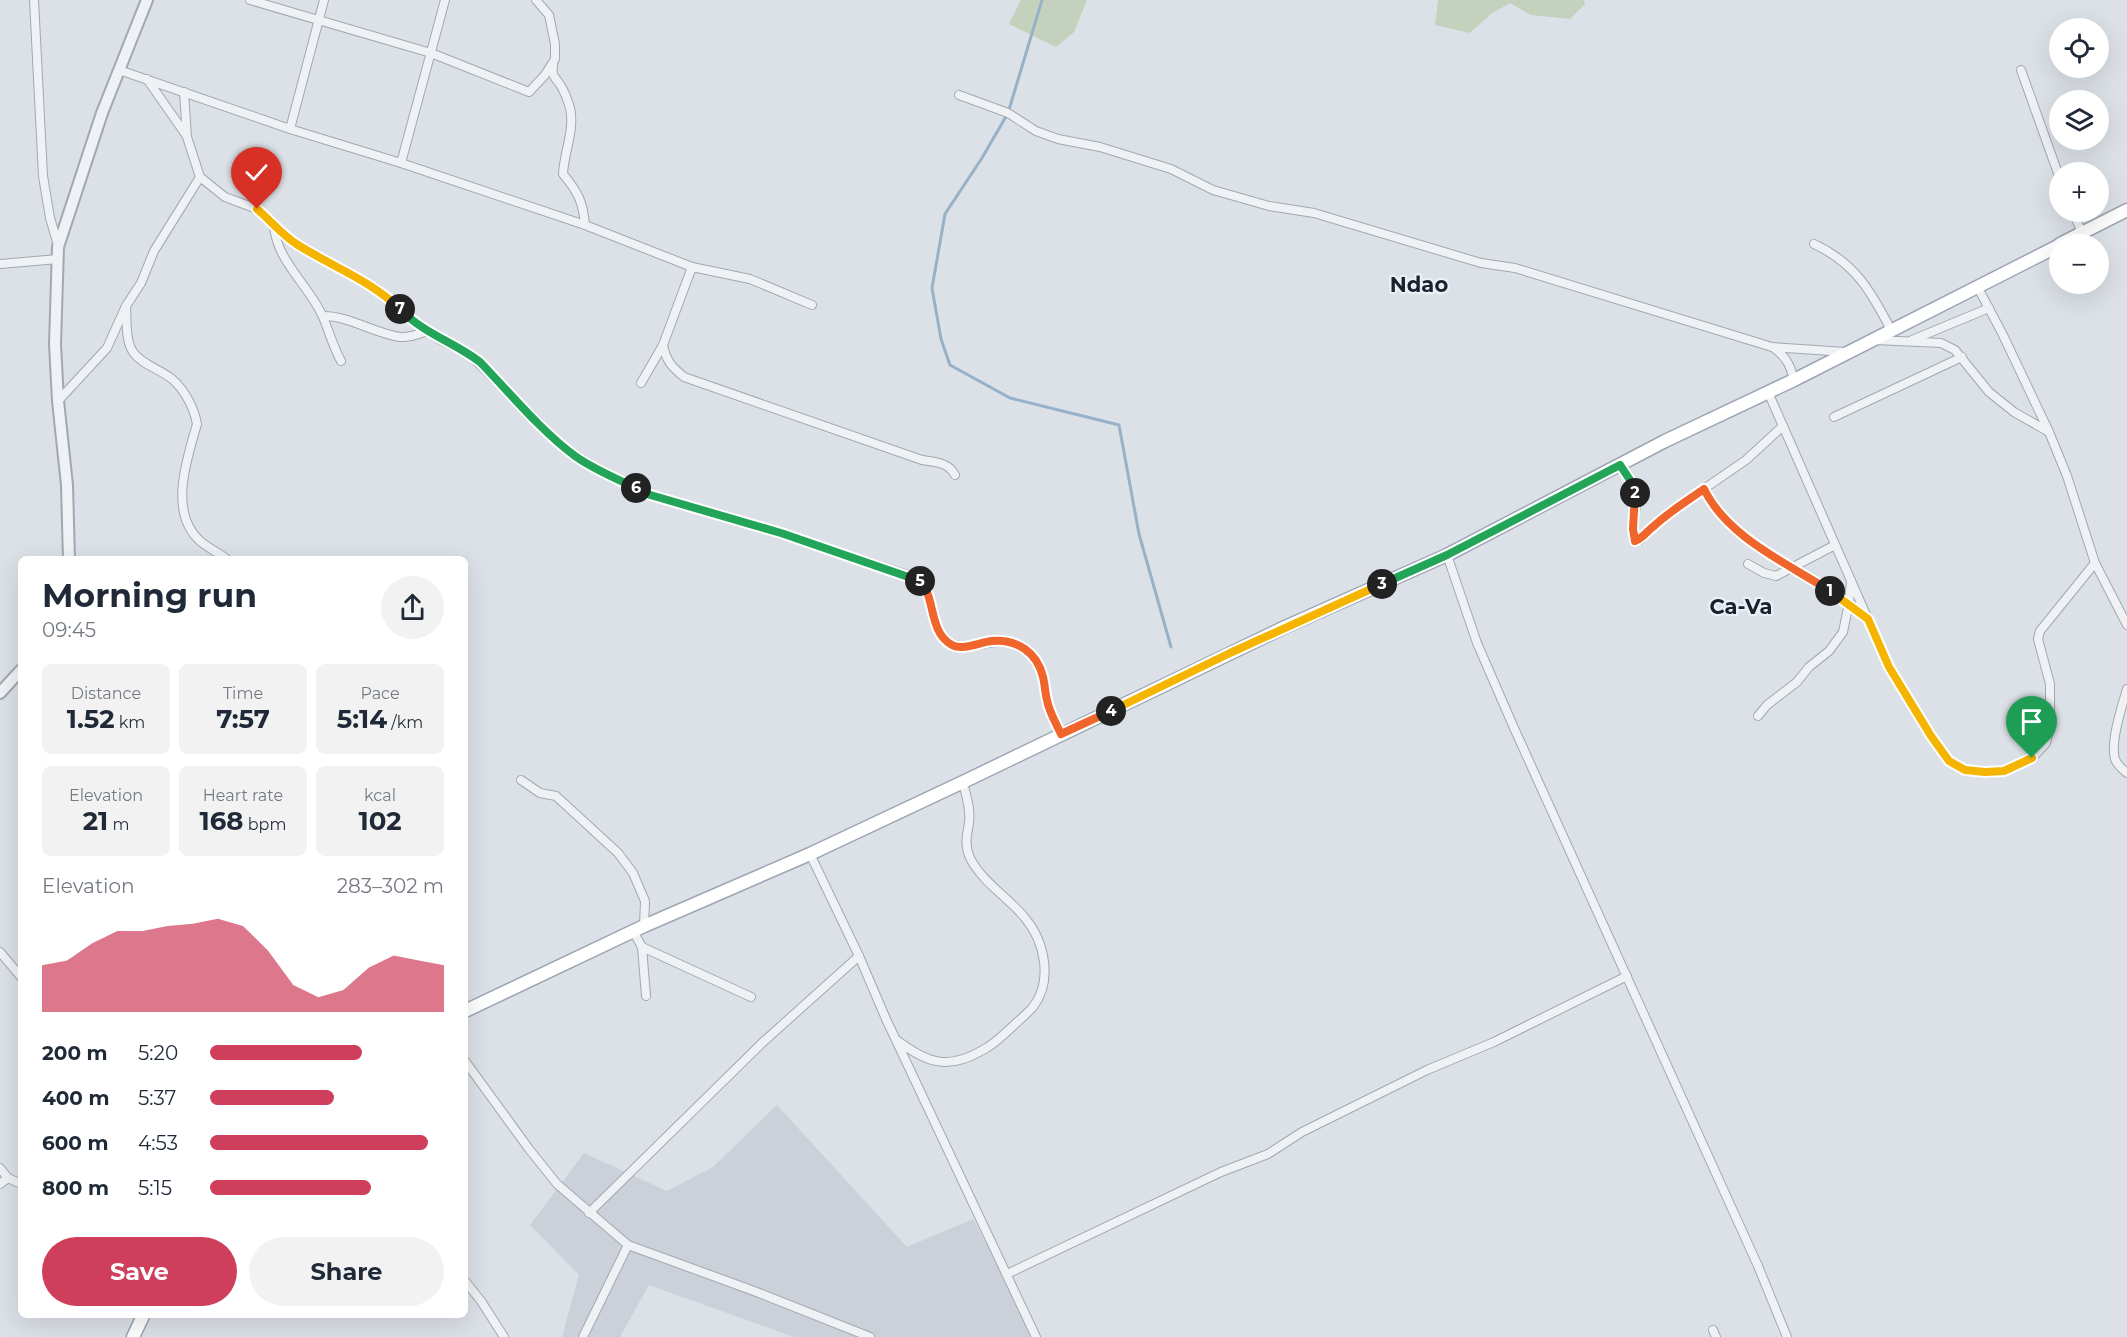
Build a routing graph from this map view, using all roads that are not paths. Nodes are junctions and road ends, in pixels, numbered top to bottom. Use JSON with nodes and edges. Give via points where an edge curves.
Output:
{"nodes":[{"id":1,"x":34,"y":0,"type":"edge"},
{"id":2,"x":147,"y":0,"type":"edge"},
{"id":3,"x":250,"y":0,"type":"edge"},
{"id":4,"x":324,"y":0,"type":"edge"},
{"id":5,"x":445,"y":0,"type":"edge"},
{"id":6,"x":536,"y":0,"type":"edge"},
{"id":7,"x":318,"y":21,"type":"junction"},
{"id":8,"x":431,"y":53,"type":"junction"},
{"id":9,"x":555,"y":59,"type":"junction"},
{"id":10,"x":119,"y":70,"type":"junction"},
{"id":11,"x":2021,"y":70,"type":"dead end"},
{"id":12,"x":147,"y":79,"type":"junction"},
{"id":13,"x":184,"y":92,"type":"junction"},
{"id":14,"x":959,"y":95,"type":"dead end"},
{"id":15,"x":290,"y":129,"type":"junction"},
{"id":16,"x":187,"y":137,"type":"junction"},
{"id":17,"x":2054,"y":162,"type":"edge"},
{"id":18,"x":401,"y":163,"type":"junction"},
{"id":19,"x":200,"y":177,"type":"junction"},
{"id":20,"x":2127,"y":210,"type":"edge"},
{"id":21,"x":2077,"y":222,"type":"edge"},
{"id":22,"x":273,"y":225,"type":"junction"},
{"id":23,"x":585,"y":225,"type":"junction"},
{"id":24,"x":2082,"y":233,"type":"joint"},
{"id":25,"x":1814,"y":244,"type":"dead end"},
{"id":26,"x":58,"y":247,"type":"junction"},
{"id":27,"x":2049,"y":250,"type":"edge"},
{"id":28,"x":58,"y":259,"type":"junction"},
{"id":29,"x":0,"y":264,"type":"edge"},
{"id":30,"x":692,"y":267,"type":"junction"},
{"id":31,"x":1977,"y":286,"type":"junction"},
{"id":32,"x":126,"y":306,"type":"junction"},
{"id":33,"x":812,"y":306,"type":"dead end"},
{"id":34,"x":1989,"y":308,"type":"junction"},
{"id":35,"x":322,"y":316,"type":"junction"},
{"id":36,"x":1891,"y":330,"type":"junction"},
{"id":37,"x":427,"y":331,"type":"junction"},
{"id":38,"x":1871,"y":340,"type":"junction"},
{"id":39,"x":1911,"y":340,"type":"junction"},
{"id":40,"x":663,"y":345,"type":"junction"},
{"id":41,"x":1772,"y":347,"type":"junction"},
{"id":42,"x":1848,"y":352,"type":"junction"},
{"id":43,"x":1962,"y":357,"type":"junction"},
{"id":44,"x":340,"y":361,"type":"dead end"},
{"id":45,"x":1794,"y":380,"type":"junction"},
{"id":46,"x":641,"y":383,"type":"dead end"},
{"id":47,"x":1768,"y":392,"type":"junction"},
{"id":48,"x":58,"y":400,"type":"junction"},
{"id":49,"x":1834,"y":417,"type":"dead end"},
{"id":50,"x":1783,"y":426,"type":"junction"},
{"id":51,"x":2049,"y":432,"type":"junction"},
{"id":52,"x":1620,"y":465,"type":"junction"},
{"id":53,"x":955,"y":474,"type":"dead end"},
{"id":54,"x":1704,"y":489,"type":"junction"},
{"id":55,"x":1835,"y":545,"type":"junction"},
{"id":56,"x":1447,"y":555,"type":"junction"},
{"id":57,"x":69,"y":556,"type":"edge"},
{"id":58,"x":222,"y":556,"type":"edge"},
{"id":59,"x":2095,"y":563,"type":"junction"},
{"id":60,"x":1748,"y":564,"type":"dead end"},
{"id":61,"x":1792,"y":569,"type":"junction"},
{"id":62,"x":1851,"y":579,"type":"junction"},
{"id":63,"x":1849,"y":603,"type":"junction"},
{"id":64,"x":1868,"y":619,"type":"junction"},
{"id":65,"x":2127,"y":625,"type":"edge"},
{"id":66,"x":18,"y":673,"type":"edge"},
{"id":67,"x":2127,"y":689,"type":"edge"},
{"id":68,"x":0,"y":693,"type":"edge"},
{"id":69,"x":1758,"y":716,"type":"dead end"},
{"id":70,"x":1061,"y":734,"type":"junction"},
{"id":71,"x":2127,"y":773,"type":"edge"},
{"id":72,"x":521,"y":780,"type":"dead end"},
{"id":73,"x":963,"y":782,"type":"junction"},
{"id":74,"x":810,"y":854,"type":"junction"},
{"id":75,"x":639,"y":929,"type":"junction"},
{"id":76,"x":642,"y":947,"type":"junction"},
{"id":77,"x":0,"y":952,"type":"edge"},
{"id":78,"x":860,"y":956,"type":"junction"},
{"id":79,"x":18,"y":973,"type":"edge"},
{"id":80,"x":1627,"y":976,"type":"junction"},
{"id":81,"x":646,"y":996,"type":"dead end"},
{"id":82,"x":751,"y":997,"type":"dead end"},
{"id":83,"x":468,"y":1010,"type":"edge"},
{"id":84,"x":896,"y":1039,"type":"junction"},
{"id":85,"x":468,"y":1065,"type":"edge"},
{"id":86,"x":0,"y":1168,"type":"edge"},
{"id":87,"x":8,"y":1178,"type":"junction"},
{"id":88,"x":18,"y":1183,"type":"edge"},
{"id":89,"x":0,"y":1184,"type":"edge"},
{"id":90,"x":589,"y":1213,"type":"junction"},
{"id":91,"x":628,"y":1245,"type":"junction"},
{"id":92,"x":1007,"y":1274,"type":"junction"},
{"id":93,"x":468,"y":1285,"type":"edge"},
{"id":94,"x":142,"y":1318,"type":"edge"},
{"id":95,"x":133,"y":1337,"type":"edge"},
{"id":96,"x":504,"y":1337,"type":"edge"},
{"id":97,"x":583,"y":1337,"type":"edge"},
{"id":98,"x":870,"y":1337,"type":"edge"},
{"id":99,"x":1036,"y":1337,"type":"edge"},
{"id":100,"x":1787,"y":1337,"type":"edge"}],
"edges":[{"from":1,"to":26,"type":"street","via":[[43,176]]},
{"from":2,"to":10,"type":"street"},
{"from":3,"to":7,"type":"street"},
{"from":4,"to":7,"type":"street"},
{"from":5,"to":8,"type":"street"},
{"from":6,"to":9,"type":"street","via":[[549,15]]},
{"from":7,"to":8,"type":"street"},
{"from":7,"to":15,"type":"street"},
{"from":8,"to":9,"type":"street","via":[[529,92]]},
{"from":8,"to":18,"type":"street"},
{"from":9,"to":23,"type":"street","via":[[552,72],[572,115],[562,174],[583,205]]},
{"from":10,"to":12,"type":"street"},
{"from":10,"to":26,"type":"street"},
{"from":11,"to":17,"type":"street"},
{"from":12,"to":13,"type":"street"},
{"from":12,"to":16,"type":"street"},
{"from":13,"to":15,"type":"street"},
{"from":13,"to":16,"type":"street"},
{"from":14,"to":41,"type":"street","via":[[1008,113],[1036,131],[1171,169],[1213,190],[1269,206],[1314,213],[1481,263],[1515,268]]},
{"from":15,"to":18,"type":"street"},
{"from":16,"to":19,"type":"street"},
{"from":18,"to":23,"type":"street"},
{"from":19,"to":22,"type":"street","via":[[225,197],[257,209]]},
{"from":19,"to":32,"type":"street","via":[[154,251]]},
{"from":20,"to":24,"type":"main road"},
{"from":21,"to":24,"type":"street"},
{"from":22,"to":35,"type":"street","via":[[282,256]]},
{"from":22,"to":37,"type":"street","via":[[300,247],[377,289]]},
{"from":23,"to":30,"type":"street"},
{"from":25,"to":36,"type":"street","via":[[1837,256],[1860,277]]},
{"from":26,"to":28,"type":"street"},
{"from":27,"to":31,"type":"main road"},
{"from":28,"to":29,"type":"street"},
{"from":28,"to":48,"type":"street"},
{"from":30,"to":33,"type":"street","via":[[750,279]]},
{"from":30,"to":40,"type":"street"},
{"from":31,"to":34,"type":"street"},
{"from":31,"to":36,"type":"main road"},
{"from":32,"to":48,"type":"street","via":[[107,348]]},
{"from":32,"to":58,"type":"street","via":[[128,340],[134,353],[172,379],[196,416],[183,484],[186,521],[199,540]]},
{"from":34,"to":39,"type":"street"},
{"from":34,"to":51,"type":"street"},
{"from":35,"to":37,"type":"street","via":[[400,337]]},
{"from":35,"to":44,"type":"street"},
{"from":36,"to":38,"type":"main road"},
{"from":37,"to":70,"type":"street","via":[[480,362],[560,444],[592,467],[647,494],[917,578],[926,587],[930,610],[945,640],[959,647],[1007,641],[1032,654],[1041,669],[1047,702]]},
{"from":38,"to":39,"type":"street"},
{"from":38,"to":42,"type":"main road"},
{"from":39,"to":43,"type":"street","via":[[1941,343]]},
{"from":40,"to":46,"type":"street"},
{"from":40,"to":53,"type":"street","via":[[666,359],[684,376],[900,452],[943,463]]},
{"from":41,"to":42,"type":"street"},
{"from":41,"to":45,"type":"street","via":[[1786,358]]},
{"from":42,"to":45,"type":"main road"},
{"from":43,"to":49,"type":"street"},
{"from":43,"to":51,"type":"street","via":[[1989,392]]},
{"from":45,"to":47,"type":"main road"},
{"from":47,"to":50,"type":"street"},
{"from":47,"to":52,"type":"main road"},
{"from":48,"to":57,"type":"street","via":[[67,485]]},
{"from":50,"to":54,"type":"street","via":[[1746,460]]},
{"from":50,"to":55,"type":"street"},
{"from":51,"to":59,"type":"street"},
{"from":52,"to":54,"type":"street","via":[[1634,486],[1635,541]]},
{"from":52,"to":56,"type":"main road"},
{"from":54,"to":61,"type":"street","via":[[1724,519]]},
{"from":55,"to":61,"type":"street"},
{"from":55,"to":62,"type":"street"},
{"from":56,"to":70,"type":"main road"},
{"from":56,"to":80,"type":"street","via":[[1477,643]]},
{"from":59,"to":64,"type":"street","via":[[2040,631],[2038,639],[2050,684],[2046,743],[2032,758],[2004,771],[1965,770],[1949,761],[1889,667]]},
{"from":59,"to":65,"type":"street"},
{"from":60,"to":61,"type":"street","via":[[1776,576]]},
{"from":61,"to":63,"type":"street"},
{"from":62,"to":63,"type":"street"},
{"from":62,"to":64,"type":"street"},
{"from":63,"to":64,"type":"street"},
{"from":63,"to":69,"type":"street","via":[[1843,632],[1829,651]]},
{"from":66,"to":68,"type":"street"},
{"from":67,"to":71,"type":"street","via":[[2118,719],[2114,755]]},
{"from":70,"to":73,"type":"main road"},
{"from":72,"to":75,"type":"street","via":[[540,793],[556,796],[618,853],[633,873],[645,901]]},
{"from":73,"to":74,"type":"main road"},
{"from":73,"to":84,"type":"street","via":[[969,803],[966,849],[982,875],[1027,920],[1041,946],[1045,978],[1032,1007],[992,1046],[976,1054],[939,1063],[915,1054]]},
{"from":74,"to":75,"type":"main road"},
{"from":74,"to":78,"type":"street"},
{"from":75,"to":76,"type":"street"},
{"from":75,"to":83,"type":"main road"},
{"from":76,"to":81,"type":"street"},
{"from":76,"to":82,"type":"street"},
{"from":77,"to":79,"type":"street"},
{"from":78,"to":84,"type":"street"},
{"from":78,"to":90,"type":"street","via":[[762,1042]]},
{"from":80,"to":92,"type":"street","via":[[1302,1132],[1269,1154],[1221,1172]]},
{"from":80,"to":100,"type":"street"},
{"from":84,"to":92,"type":"street"},
{"from":85,"to":90,"type":"street","via":[[557,1184]]},
{"from":86,"to":87,"type":"street"},
{"from":87,"to":88,"type":"street"},
{"from":87,"to":89,"type":"street"},
{"from":90,"to":91,"type":"street"},
{"from":91,"to":97,"type":"street"},
{"from":91,"to":98,"type":"street"},
{"from":92,"to":99,"type":"street"},
{"from":93,"to":96,"type":"street"},
{"from":94,"to":95,"type":"main road"}]}
